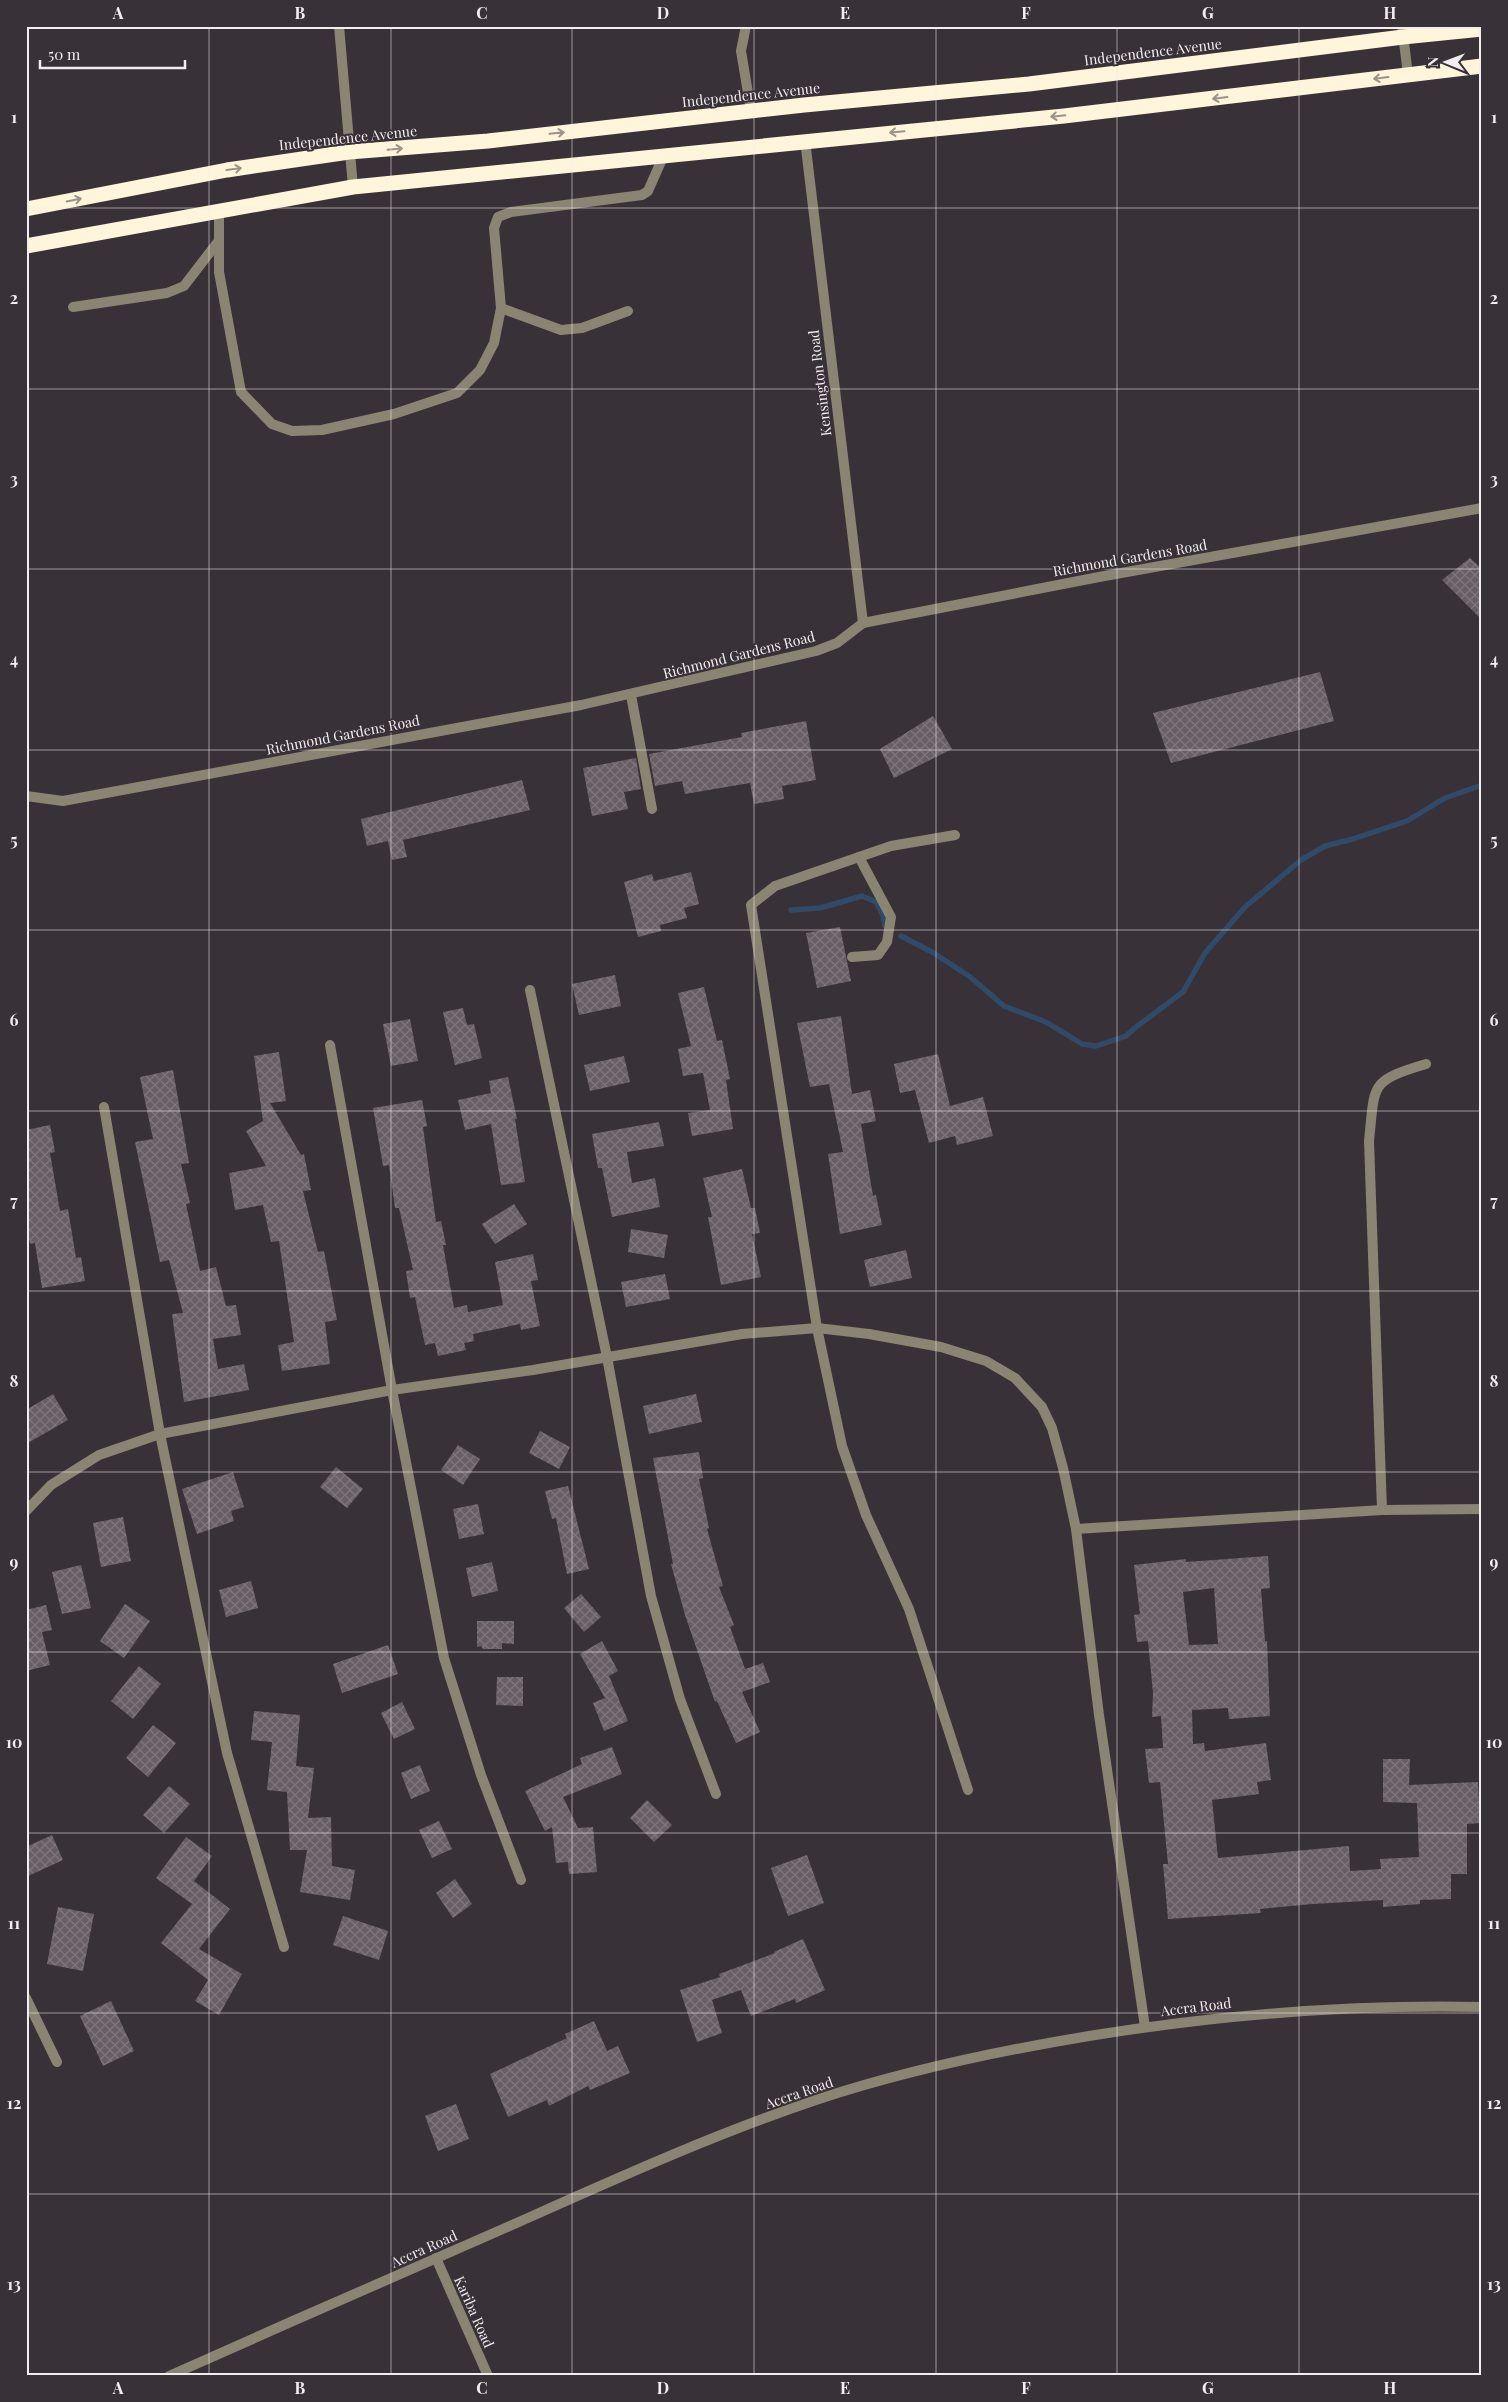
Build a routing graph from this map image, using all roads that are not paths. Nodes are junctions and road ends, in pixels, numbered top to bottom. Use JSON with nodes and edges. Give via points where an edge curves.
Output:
{"nodes":[{"id":1,"x":339,"y":26,"type":"edge"},
{"id":2,"x":746,"y":26,"type":"edge"},
{"id":3,"x":1482,"y":29,"type":"edge"},
{"id":4,"x":1403,"y":32,"type":"edge"},
{"id":5,"x":1482,"y":66,"type":"edge"},
{"id":6,"x":1408,"y":75,"type":"junction"},
{"id":7,"x":751,"y":111,"type":"junction"},
{"id":8,"x":805,"y":140,"type":"junction"},
{"id":9,"x":349,"y":152,"type":"junction"},
{"id":10,"x":663,"y":157,"type":"junction"},
{"id":11,"x":353,"y":187,"type":"junction"},
{"id":12,"x":26,"y":209,"type":"edge"},
{"id":13,"x":219,"y":212,"type":"junction"},
{"id":14,"x":217,"y":243,"type":"junction"},
{"id":15,"x":26,"y":246,"type":"edge"},
{"id":16,"x":73,"y":307,"type":"dead end"},
{"id":17,"x":501,"y":308,"type":"junction"},
{"id":18,"x":628,"y":311,"type":"dead end"},
{"id":19,"x":1482,"y":508,"type":"edge"},
{"id":20,"x":863,"y":623,"type":"junction"},
{"id":21,"x":631,"y":695,"type":"junction"},
{"id":22,"x":26,"y":796,"type":"edge"},
{"id":23,"x":652,"y":809,"type":"dead end"},
{"id":24,"x":956,"y":834,"type":"dead end"},
{"id":25,"x":859,"y":857,"type":"junction"},
{"id":26,"x":852,"y":956,"type":"dead end"},
{"id":27,"x":530,"y":990,"type":"dead end"},
{"id":28,"x":330,"y":1045,"type":"dead end"},
{"id":29,"x":1426,"y":1064,"type":"dead end"},
{"id":30,"x":104,"y":1107,"type":"dead end"},
{"id":31,"x":816,"y":1328,"type":"junction"},
{"id":32,"x":607,"y":1357,"type":"junction"},
{"id":33,"x":392,"y":1390,"type":"junction"},
{"id":34,"x":160,"y":1434,"type":"junction"},
{"id":35,"x":1482,"y":1509,"type":"edge"},
{"id":36,"x":1382,"y":1510,"type":"junction"},
{"id":37,"x":26,"y":1511,"type":"edge"},
{"id":38,"x":1076,"y":1529,"type":"junction"},
{"id":39,"x":968,"y":1790,"type":"dead end"},
{"id":40,"x":716,"y":1794,"type":"dead end"},
{"id":41,"x":521,"y":1880,"type":"dead end"},
{"id":42,"x":284,"y":1947,"type":"dead end"},
{"id":43,"x":26,"y":1998,"type":"edge"},
{"id":44,"x":1482,"y":2007,"type":"edge"},
{"id":45,"x":1145,"y":2027,"type":"junction"},
{"id":46,"x":57,"y":2062,"type":"dead end"},
{"id":47,"x":436,"y":2258,"type":"junction"},
{"id":48,"x":169,"y":2376,"type":"edge"},
{"id":49,"x":488,"y":2376,"type":"edge"}],
"edges":[{"from":1,"to":9,"type":"street"},
{"from":2,"to":7,"type":"street","via":[[741,50]]},
{"from":3,"to":4,"type":"highway","name":"Independence Avenue"},
{"from":4,"to":6,"type":"street"},
{"from":4,"to":7,"type":"highway","name":"Independence Avenue","via":[[1029,84]]},
{"from":5,"to":6,"type":"highway"},
{"from":6,"to":8,"type":"highway","one_way":true,"via":[[1064,116]]},
{"from":9,"to":7,"type":"highway","name":"Independence Avenue","one_way":true,"via":[[488,141]]},
{"from":8,"to":10,"type":"highway"},
{"from":8,"to":20,"type":"street","name":"Kensington Road"},
{"from":9,"to":11,"type":"street"},
{"from":12,"to":9,"type":"highway","name":"Independence Avenue","one_way":true,"via":[[227,170]]},
{"from":10,"to":11,"type":"highway"},
{"from":10,"to":17,"type":"street","via":[[648,191],[642,195],[511,212],[498,217],[494,228]]},
{"from":11,"to":13,"type":"highway"},
{"from":13,"to":14,"type":"street"},
{"from":13,"to":15,"type":"highway"},
{"from":14,"to":16,"type":"street","via":[[184,286],[167,292]]},
{"from":14,"to":17,"type":"street","via":[[219,272],[241,392],[272,424],[292,431],[322,430],[394,414],[457,393],[480,370],[494,344]]},
{"from":17,"to":18,"type":"street","via":[[561,330],[582,328]]},
{"from":19,"to":20,"type":"street","name":"Richmond Gardens Road"},
{"from":20,"to":21,"type":"street","name":"Richmond Gardens Road","via":[[837,643],[816,651]]},
{"from":21,"to":22,"type":"street","name":"Richmond Gardens Road","via":[[63,801]]},
{"from":21,"to":23,"type":"street"},
{"from":24,"to":25,"type":"street","via":[[891,846]]},
{"from":25,"to":26,"type":"street","via":[[891,917],[887,942],[878,955]]},
{"from":25,"to":31,"type":"street","via":[[775,886],[751,905]]},
{"from":27,"to":32,"type":"street"},
{"from":28,"to":33,"type":"street"},
{"from":29,"to":36,"type":"street","via":[[1392,1074],[1377,1089],[1369,1141]]},
{"from":30,"to":34,"type":"street"},
{"from":31,"to":32,"type":"street","via":[[742,1334]]},
{"from":31,"to":38,"type":"street","via":[[941,1347],[986,1361],[1014,1378],[1042,1407],[1052,1428]]},
{"from":31,"to":39,"type":"street","via":[[842,1446],[866,1515],[909,1609]]},
{"from":32,"to":33,"type":"street"},
{"from":32,"to":40,"type":"street","via":[[651,1596],[680,1699]]},
{"from":33,"to":34,"type":"street"},
{"from":33,"to":41,"type":"street","via":[[444,1658],[481,1775]]},
{"from":34,"to":37,"type":"street","via":[[99,1455],[51,1485]]},
{"from":34,"to":42,"type":"street","via":[[227,1753]]},
{"from":35,"to":36,"type":"street"},
{"from":36,"to":38,"type":"street"},
{"from":38,"to":45,"type":"street","via":[[1099,1715]]},
{"from":43,"to":46,"type":"street"},
{"from":44,"to":45,"type":"street","name":"Accra Road","via":[[1333,2009],[1238,2015]]},
{"from":45,"to":47,"type":"street","name":"Accra Road","via":[[1028,2046],[932,2067],[823,2098],[678,2151]]},
{"from":47,"to":48,"type":"street","name":"Accra Road"},
{"from":47,"to":49,"type":"street","name":"Kariba Road"}]}
